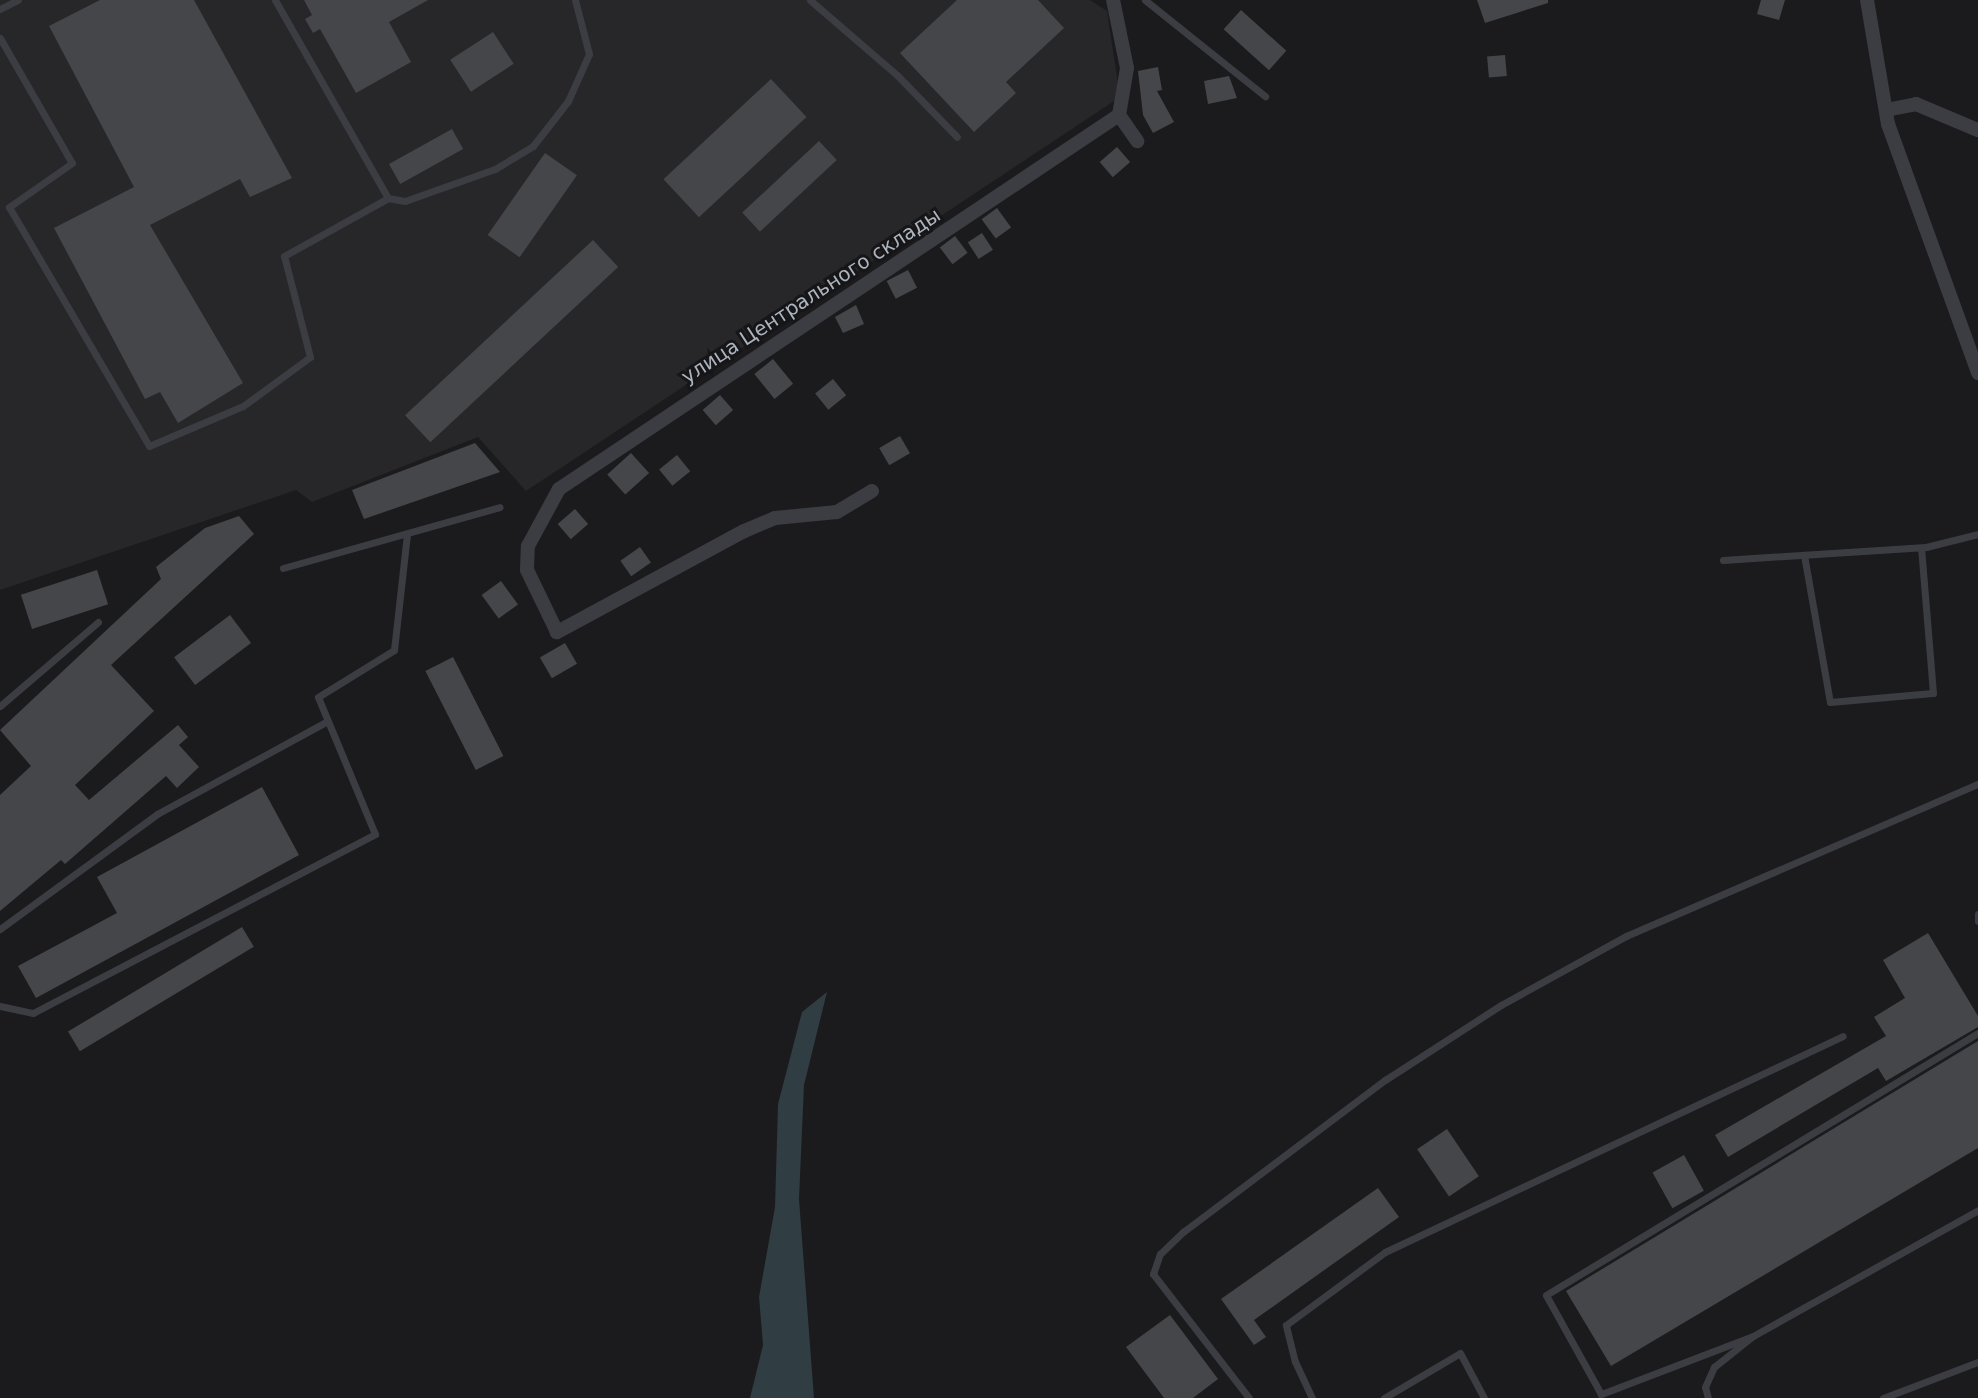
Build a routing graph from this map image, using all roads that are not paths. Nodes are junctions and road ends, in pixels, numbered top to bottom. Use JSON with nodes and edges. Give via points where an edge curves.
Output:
{"nodes":[{"id":1,"x":18,"y":0,"type":"edge"},
{"id":2,"x":575,"y":0,"type":"edge"},
{"id":3,"x":810,"y":0,"type":"edge"},
{"id":4,"x":1113,"y":0,"type":"edge"},
{"id":5,"x":1145,"y":0,"type":"edge"},
{"id":6,"x":1867,"y":0,"type":"edge"},
{"id":7,"x":277,"y":1,"type":"edge"},
{"id":8,"x":0,"y":9,"type":"edge"},
{"id":9,"x":0,"y":38,"type":"edge"},
{"id":10,"x":1265,"y":96,"type":"dead end"},
{"id":11,"x":1886,"y":110,"type":"junction"},
{"id":12,"x":1119,"y":115,"type":"junction"},
{"id":13,"x":1978,"y":130,"type":"edge"},
{"id":14,"x":957,"y":137,"type":"dead end"},
{"id":15,"x":1137,"y":141,"type":"dead end"},
{"id":16,"x":388,"y":198,"type":"junction"},
{"id":17,"x":1978,"y":373,"type":"edge"},
{"id":18,"x":872,"y":491,"type":"dead end"},
{"id":19,"x":500,"y":507,"type":"dead end"},
{"id":20,"x":407,"y":534,"type":"junction"},
{"id":21,"x":1978,"y":534,"type":"edge"},
{"id":22,"x":1921,"y":548,"type":"junction"},
{"id":23,"x":1804,"y":555,"type":"junction"},
{"id":24,"x":1723,"y":560,"type":"dead end"},
{"id":25,"x":283,"y":568,"type":"dead end"},
{"id":26,"x":98,"y":622,"type":"dead end"},
{"id":27,"x":0,"y":706,"type":"edge"},
{"id":28,"x":326,"y":722,"type":"junction"},
{"id":29,"x":1978,"y":784,"type":"edge"},
{"id":30,"x":1978,"y":914,"type":"edge"},
{"id":31,"x":1978,"y":921,"type":"edge"},
{"id":32,"x":0,"y":929,"type":"edge"},
{"id":33,"x":0,"y":1006,"type":"edge"},
{"id":34,"x":1978,"y":1033,"type":"edge"},
{"id":35,"x":1843,"y":1036,"type":"dead end"},
{"id":36,"x":1978,"y":1210,"type":"edge"},
{"id":37,"x":1753,"y":1336,"type":"junction"},
{"id":38,"x":1978,"y":1362,"type":"edge"},
{"id":39,"x":1249,"y":1398,"type":"edge"},
{"id":40,"x":1312,"y":1398,"type":"edge"},
{"id":41,"x":1384,"y":1398,"type":"edge"},
{"id":42,"x":1484,"y":1398,"type":"edge"},
{"id":43,"x":1708,"y":1398,"type":"edge"},
{"id":44,"x":1883,"y":1398,"type":"edge"}],
"edges":[{"from":1,"to":8,"type":"lane"},
{"from":2,"to":16,"type":"lane","via":[[589,54],[568,101],[533,146],[480,175],[405,201]]},
{"from":3,"to":14,"type":"lane","via":[[897,75]]},
{"from":4,"to":12,"type":"street","via":[[1127,68]]},
{"from":5,"to":10,"type":"lane"},
{"from":6,"to":11,"type":"street"},
{"from":7,"to":16,"type":"lane"},
{"from":9,"to":16,"type":"lane","via":[[72,163],[9,207],[149,446],[243,406],[310,357],[284,256]]},
{"from":11,"to":13,"type":"street","via":[[1916,104]]},
{"from":11,"to":17,"type":"street"},
{"from":12,"to":15,"type":"street"},
{"from":12,"to":18,"type":"street","name":"улица Центрального склады","via":[[559,489],[528,546],[527,570],[557,632],[744,531],[775,518],[837,512]]},
{"from":19,"to":20,"type":"lane"},
{"from":20,"to":25,"type":"lane"},
{"from":20,"to":28,"type":"lane","via":[[394,650],[318,697]]},
{"from":21,"to":22,"type":"lane"},
{"from":22,"to":23,"type":"lane"},
{"from":22,"to":23,"type":"lane","via":[[1933,693],[1830,702]]},
{"from":23,"to":24,"type":"lane"},
{"from":26,"to":27,"type":"lane"},
{"from":28,"to":32,"type":"lane","via":[[157,814]]},
{"from":28,"to":33,"type":"lane","via":[[375,834],[33,1013]]},
{"from":29,"to":39,"type":"lane","via":[[1626,936],[1501,1005],[1385,1080],[1183,1232],[1160,1254],[1153,1274]]},
{"from":30,"to":31,"type":"lane"},
{"from":34,"to":37,"type":"lane","via":[[1546,1295],[1601,1394]]},
{"from":35,"to":40,"type":"lane","via":[[1385,1252],[1286,1325]]},
{"from":36,"to":37,"type":"lane"},
{"from":37,"to":43,"type":"lane","via":[[1714,1367],[1705,1387]]},
{"from":38,"to":44,"type":"lane"},
{"from":41,"to":42,"type":"lane","via":[[1460,1353]]}]}
